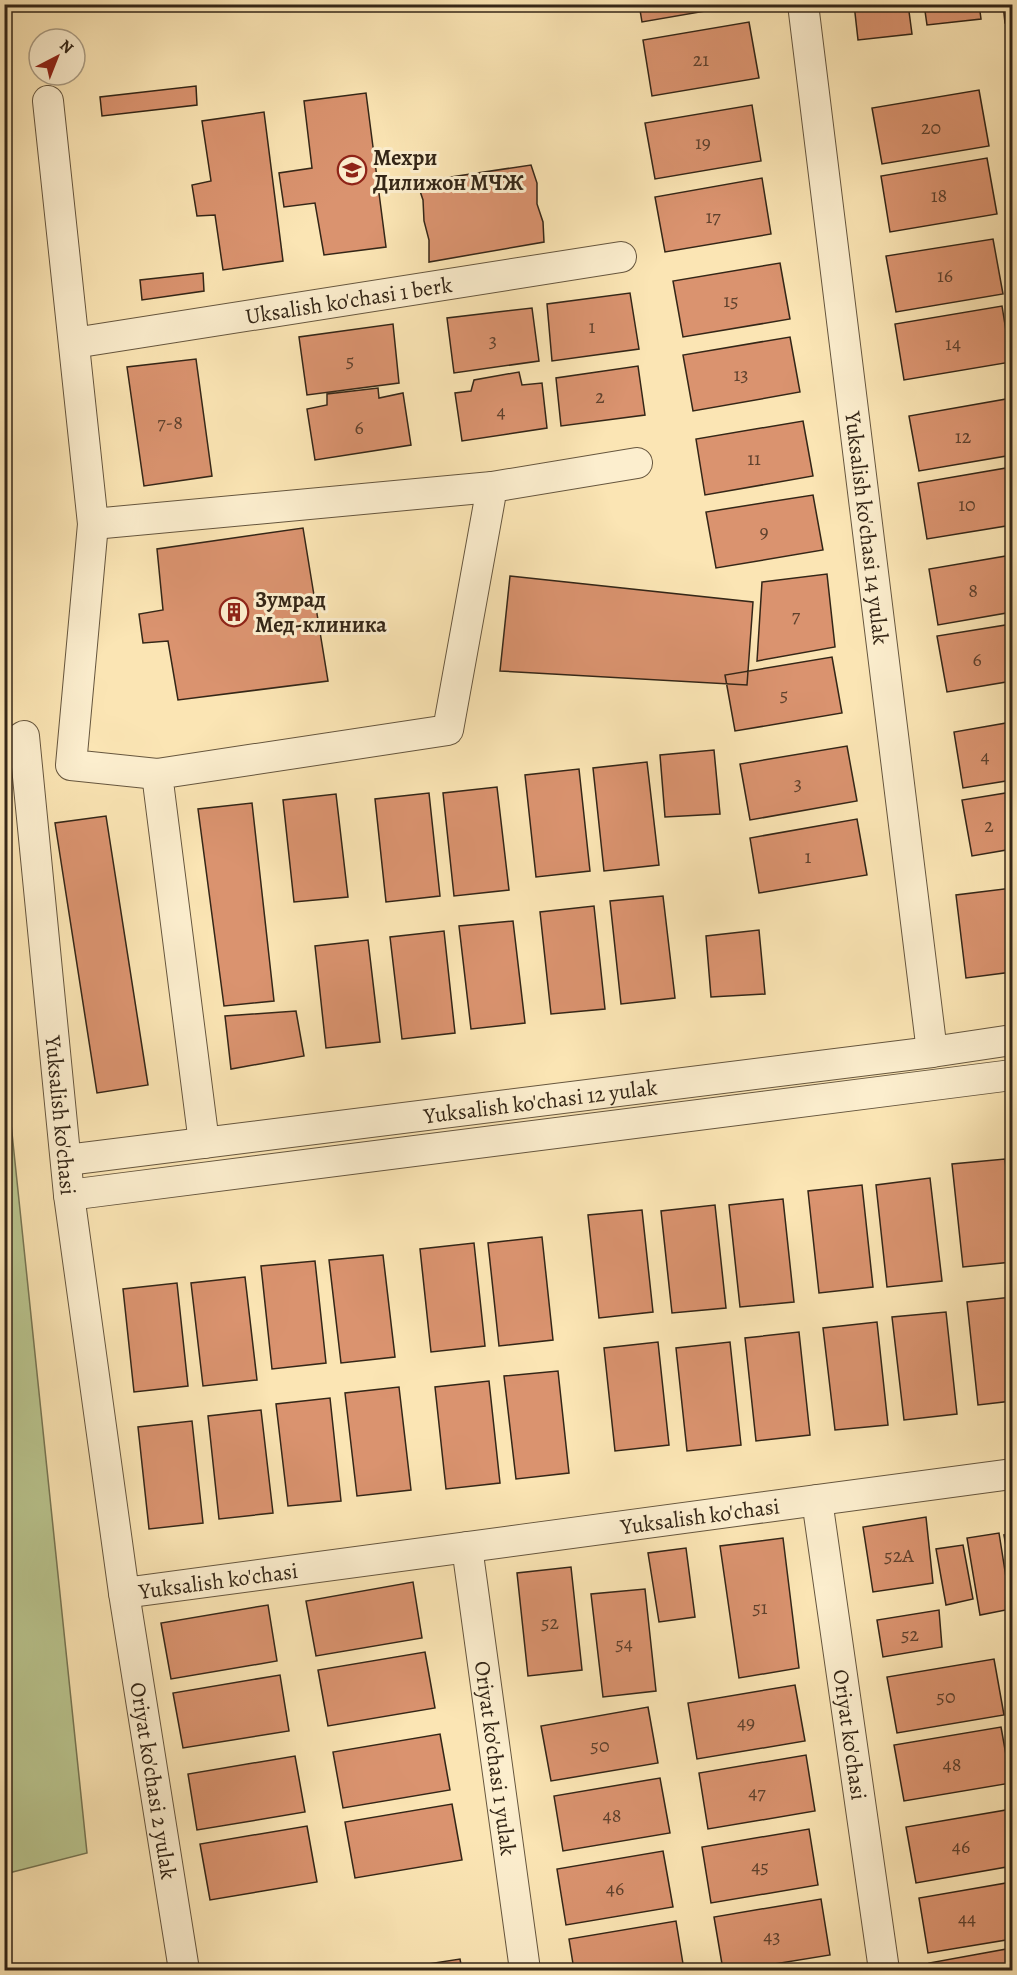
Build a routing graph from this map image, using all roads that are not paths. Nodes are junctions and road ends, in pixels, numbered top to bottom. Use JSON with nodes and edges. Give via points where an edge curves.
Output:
{"nodes":[{"id":1,"x":803,"y":4,"type":"edge"},
{"id":2,"x":48,"y":101,"type":"dead end"},
{"id":3,"x":621,"y":257,"type":"dead end"},
{"id":4,"x":74,"y":343,"type":"junction"},
{"id":5,"x":637,"y":463,"type":"dead end"},
{"id":6,"x":492,"y":487,"type":"junction"},
{"id":7,"x":93,"y":524,"type":"junction"},
{"id":8,"x":14,"y":742,"type":"edge"},
{"id":9,"x":70,"y":765,"type":"junction"},
{"id":10,"x":156,"y":774,"type":"junction"},
{"id":11,"x":1012,"y":1040,"type":"edge"},
{"id":12,"x":932,"y":1052,"type":"junction"},
{"id":13,"x":1012,"y":1074,"type":"edge"},
{"id":14,"x":204,"y":1143,"type":"junction"},
{"id":15,"x":67,"y":1160,"type":"junction"},
{"id":16,"x":69,"y":1195,"type":"junction"},
{"id":17,"x":1012,"y":1474,"type":"edge"},
{"id":18,"x":817,"y":1500,"type":"junction"},
{"id":19,"x":467,"y":1547,"type":"junction"},
{"id":20,"x":124,"y":1593,"type":"junction"},
{"id":21,"x":184,"y":1971,"type":"edge"},
{"id":22,"x":525,"y":1971,"type":"edge"},
{"id":23,"x":884,"y":1971,"type":"edge"}],
"edges":[{"from":1,"to":12,"type":"street","name":"Yuksalish ko'chasi 14 yulak"},
{"from":2,"to":4,"type":"street"},
{"from":3,"to":4,"type":"street","name":"Uksalish ko'chasi 1 berk"},
{"from":4,"to":7,"type":"street"},
{"from":5,"to":6,"type":"street"},
{"from":6,"to":7,"type":"street"},
{"from":6,"to":10,"type":"street","via":[[448,730]]},
{"from":7,"to":9,"type":"street"},
{"from":8,"to":9,"type":"street"},
{"from":8,"to":15,"type":"street","name":"Yuksalish ko'chasi"},
{"from":9,"to":10,"type":"street"},
{"from":10,"to":14,"type":"street"},
{"from":11,"to":12,"type":"street","name":"Yuksalish ko'chasi 12 yulak"},
{"from":12,"to":14,"type":"street","name":"Yuksalish ko'chasi 12 yulak"},
{"from":13,"to":16,"type":"street","name":"Yuksalish ko'chasi 12 yulak"},
{"from":14,"to":15,"type":"street","name":"Yuksalish ko'chasi 12 yulak"},
{"from":15,"to":16,"type":"street","name":"Yuksalish ko'chasi"},
{"from":16,"to":20,"type":"street","name":"Yuksalish ko'chasi"},
{"from":17,"to":18,"type":"street","name":"Yuksalish ko'chasi"},
{"from":18,"to":19,"type":"street","name":"Yuksalish ko'chasi"},
{"from":18,"to":23,"type":"street","name":"Oriyat ko'chasi"},
{"from":19,"to":20,"type":"street","name":"Yuksalish ko'chasi"},
{"from":19,"to":22,"type":"street","name":"Oriyat ko'chasi 1 yulak"},
{"from":20,"to":21,"type":"street","name":"Oriyat ko'chasi 2 yulak"}]}
